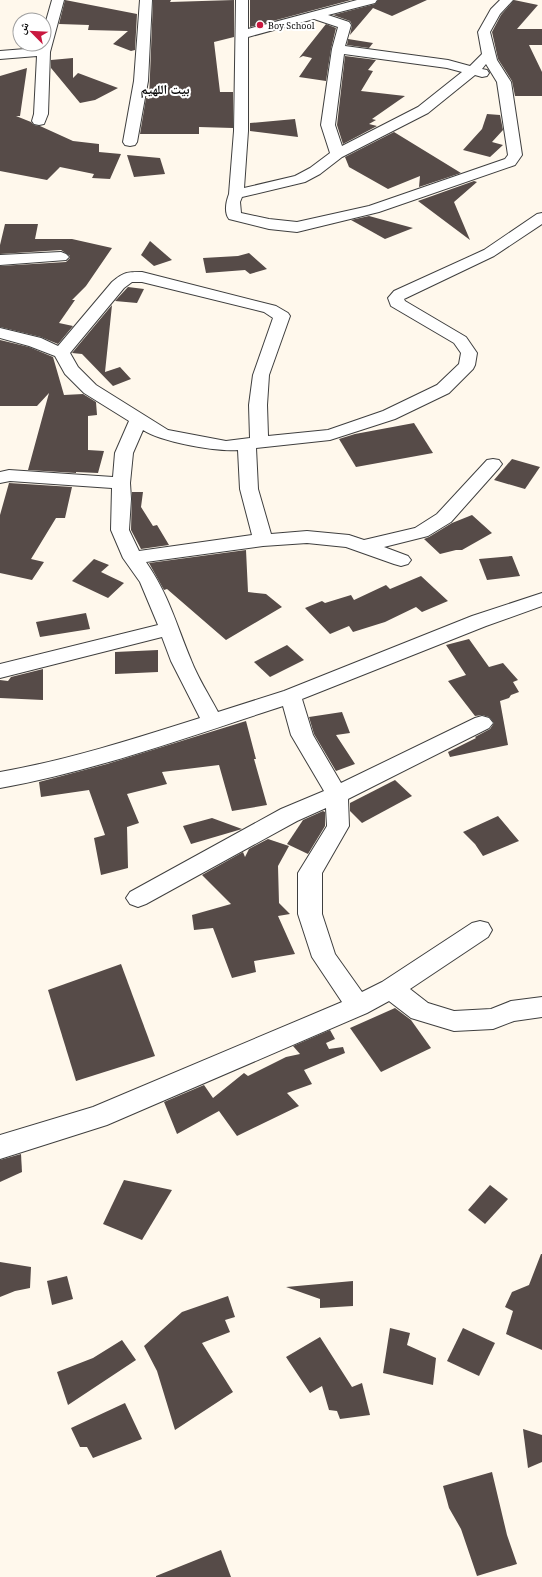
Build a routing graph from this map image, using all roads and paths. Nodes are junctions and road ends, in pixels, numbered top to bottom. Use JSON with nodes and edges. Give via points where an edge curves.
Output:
{"nodes":[{"id":1,"x":58,"y":0,"type":"edge"},
{"id":2,"x":146,"y":0,"type":"edge"},
{"id":3,"x":242,"y":0,"type":"edge"},
{"id":4,"x":372,"y":0,"type":"edge"},
{"id":5,"x":507,"y":0,"type":"edge"},
{"id":6,"x":314,"y":16,"type":"junction"},
{"id":7,"x":52,"y":22,"type":"edge"},
{"id":8,"x":242,"y":35,"type":"junction"},
{"id":9,"x":338,"y":49,"type":"junction"},
{"id":10,"x":44,"y":52,"type":"joint"},
{"id":11,"x":0,"y":55,"type":"edge"},
{"id":12,"x":488,"y":55,"type":"junction"},
{"id":13,"x":473,"y":70,"type":"junction"},
{"id":14,"x":504,"y":82,"type":"junction"},
{"id":15,"x":39,"y":121,"type":"dead end"},
{"id":16,"x":130,"y":142,"type":"dead end"},
{"id":17,"x":337,"y":154,"type":"junction"},
{"id":18,"x":236,"y":194,"type":"junction"},
{"id":19,"x":542,"y":217,"type":"edge"},
{"id":20,"x":61,"y":257,"type":"dead end"},
{"id":21,"x":0,"y":260,"type":"edge"},
{"id":22,"x":0,"y":333,"type":"edge"},
{"id":23,"x":61,"y":353,"type":"junction"},
{"id":24,"x":138,"y":420,"type":"junction"},
{"id":25,"x":253,"y":443,"type":"junction"},
{"id":26,"x":493,"y":464,"type":"dead end"},
{"id":27,"x":0,"y":478,"type":"edge"},
{"id":28,"x":121,"y":483,"type":"junction"},
{"id":29,"x":263,"y":540,"type":"junction"},
{"id":30,"x":364,"y":546,"type":"junction"},
{"id":31,"x":133,"y":558,"type":"junction"},
{"id":32,"x":401,"y":560,"type":"dead end"},
{"id":33,"x":542,"y":600,"type":"edge"},
{"id":34,"x":169,"y":629,"type":"junction"},
{"id":35,"x":0,"y":671,"type":"edge"},
{"id":36,"x":291,"y":696,"type":"junction"},
{"id":37,"x":212,"y":721,"type":"junction"},
{"id":38,"x":482,"y":723,"type":"dead end"},
{"id":39,"x":0,"y":780,"type":"edge"},
{"id":40,"x":337,"y":795,"type":"junction"},
{"id":41,"x":138,"y":898,"type":"dead end"},
{"id":42,"x":480,"y":930,"type":"dead end"},
{"id":43,"x":391,"y":989,"type":"junction"},
{"id":44,"x":358,"y":1006,"type":"junction"},
{"id":45,"x":542,"y":1007,"type":"edge"},
{"id":46,"x":0,"y":1147,"type":"edge"}],
"edges":[{"from":1,"to":7,"type":"street"},
{"from":2,"to":16,"type":"street","via":[[141,81]]},
{"from":3,"to":8,"type":"street"},
{"from":4,"to":6,"type":"street"},
{"from":5,"to":12,"type":"street","via":[[495,12],[484,32]]},
{"from":6,"to":8,"type":"street"},
{"from":6,"to":9,"type":"street","via":[[345,25]]},
{"from":8,"to":18,"type":"street","via":[[241,131]]},
{"from":9,"to":13,"type":"street","via":[[448,64]]},
{"from":9,"to":17,"type":"street","via":[[328,125]]},
{"from":10,"to":11,"type":"street"},
{"from":10,"to":15,"type":"street"},
{"from":12,"to":13,"type":"street"},
{"from":12,"to":14,"type":"street"},
{"from":13,"to":14,"type":"street"},
{"from":13,"to":17,"type":"street","via":[[423,110]]},
{"from":14,"to":18,"type":"street","via":[[515,155],[510,162],[374,209],[297,227],[234,216]]},
{"from":17,"to":18,"type":"street","via":[[300,179]]},
{"from":19,"to":25,"type":"street","via":[[490,253],[396,298],[397,303],[460,340],[469,353],[467,365],[443,389],[389,415],[330,435]]},
{"from":20,"to":21,"type":"street"},
{"from":22,"to":23,"type":"street","via":[[35,342]]},
{"from":23,"to":24,"type":"street","via":[[71,370],[90,389]]},
{"from":23,"to":25,"type":"street","via":[[118,285],[128,277],[142,277],[270,309],[282,316],[261,375]]},
{"from":24,"to":25,"type":"street","via":[[163,434],[226,446]]},
{"from":24,"to":28,"type":"street","via":[[124,453]]},
{"from":25,"to":29,"type":"street","via":[[249,489]]},
{"from":26,"to":30,"type":"street","via":[[444,518],[421,532]]},
{"from":27,"to":28,"type":"street","via":[[9,475]]},
{"from":28,"to":31,"type":"street","via":[[120,530]]},
{"from":29,"to":30,"type":"street","via":[[307,537],[349,541]]},
{"from":29,"to":31,"type":"street"},
{"from":30,"to":32,"type":"street"},
{"from":31,"to":34,"type":"street","via":[[149,580]]},
{"from":33,"to":36,"type":"street","via":[[480,620]]},
{"from":34,"to":35,"type":"street"},
{"from":34,"to":37,"type":"street","via":[[181,660]]},
{"from":36,"to":37,"type":"street"},
{"from":36,"to":40,"type":"street","via":[[302,735]]},
{"from":37,"to":39,"type":"street","via":[[123,750]]},
{"from":38,"to":40,"type":"street"},
{"from":40,"to":41,"type":"street","via":[[289,815]]},
{"from":40,"to":44,"type":"street","via":[[338,826],[310,873],[310,914],[324,957]]},
{"from":42,"to":43,"type":"street"},
{"from":43,"to":44,"type":"street"},
{"from":43,"to":45,"type":"street","via":[[420,1011],[454,1021],[493,1019],[511,1011]]},
{"from":44,"to":46,"type":"street","via":[[98,1117]]}]}
